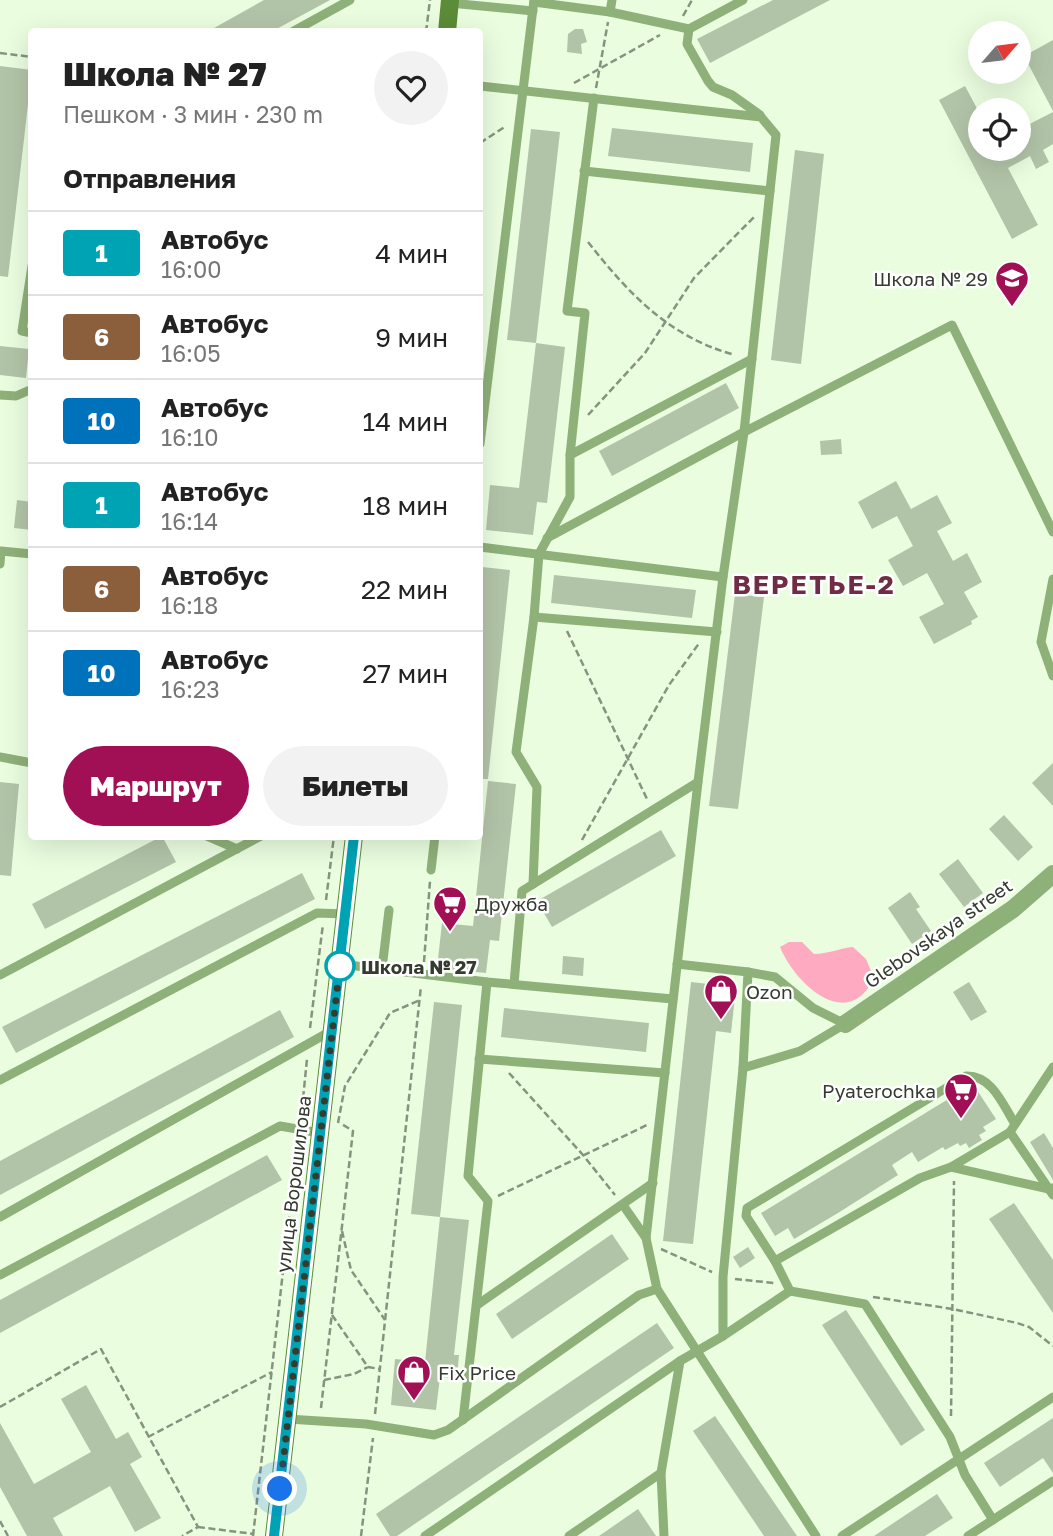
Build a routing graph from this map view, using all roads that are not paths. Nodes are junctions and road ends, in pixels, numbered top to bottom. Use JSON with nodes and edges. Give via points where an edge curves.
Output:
{"nodes":[{"id":1,"x":349,"y":0,"type":"edge"},
{"id":2,"x":612,"y":0,"type":"edge"},
{"id":3,"x":743,"y":0,"type":"edge"},
{"id":4,"x":450,"y":1,"type":"edge"},
{"id":5,"x":533,"y":4,"type":"edge"},
{"id":6,"x":610,"y":12,"type":"junction"},
{"id":7,"x":299,"y":28,"type":"edge"},
{"id":8,"x":447,"y":28,"type":"edge"},
{"id":9,"x":689,"y":29,"type":"junction"},
{"id":10,"x":483,"y":86,"type":"edge"},
{"id":11,"x":523,"y":91,"type":"junction"},
{"id":12,"x":594,"y":99,"type":"junction"},
{"id":13,"x":761,"y":117,"type":"junction"},
{"id":14,"x":584,"y":171,"type":"junction"},
{"id":15,"x":770,"y":191,"type":"junction"},
{"id":16,"x":28,"y":292,"type":"edge"},
{"id":17,"x":28,"y":332,"type":"edge"},
{"id":18,"x":752,"y":359,"type":"junction"},
{"id":19,"x":28,"y":391,"type":"edge"},
{"id":20,"x":0,"y":394,"type":"edge"},
{"id":21,"x":483,"y":419,"type":"edge"},
{"id":22,"x":744,"y":432,"type":"junction"},
{"id":23,"x":570,"y":455,"type":"junction"},
{"id":24,"x":1053,"y":531,"type":"edge"},
{"id":25,"x":547,"y":538,"type":"junction"},
{"id":26,"x":483,"y":547,"type":"edge"},
{"id":27,"x":28,"y":554,"type":"edge"},
{"id":28,"x":539,"y":554,"type":"junction"},
{"id":29,"x":0,"y":564,"type":"edge"},
{"id":30,"x":723,"y":577,"type":"junction"},
{"id":31,"x":1053,"y":579,"type":"edge"},
{"id":32,"x":534,"y":617,"type":"junction"},
{"id":33,"x":1048,"y":623,"type":"edge"},
{"id":34,"x":717,"y":632,"type":"junction"},
{"id":35,"x":1053,"y":676,"type":"edge"},
{"id":36,"x":0,"y":757,"type":"edge"},
{"id":37,"x":28,"y":762,"type":"edge"},
{"id":38,"x":698,"y":782,"type":"junction"},
{"id":39,"x":216,"y":840,"type":"edge"},
{"id":40,"x":254,"y":840,"type":"edge"},
{"id":41,"x":354,"y":840,"type":"edge"},
{"id":42,"x":435,"y":840,"type":"edge"},
{"id":43,"x":237,"y":849,"type":"junction"},
{"id":44,"x":431,"y":870,"type":"road end"},
{"id":45,"x":1053,"y":874,"type":"edge"},
{"id":46,"x":533,"y":884,"type":"junction"},
{"id":47,"x":389,"y":910,"type":"dead end"},
{"id":48,"x":346,"y":914,"type":"junction"},
{"id":49,"x":340,"y":964,"type":"junction"},
{"id":50,"x":677,"y":964,"type":"junction"},
{"id":51,"x":382,"y":969,"type":"junction"},
{"id":52,"x":748,"y":972,"type":"junction"},
{"id":53,"x":0,"y":975,"type":"edge"},
{"id":54,"x":487,"y":982,"type":"junction"},
{"id":55,"x":514,"y":984,"type":"junction"},
{"id":56,"x":673,"y":999,"type":"junction"},
{"id":57,"x":845,"y":1024,"type":"junction"},
{"id":58,"x":332,"y":1030,"type":"junction"},
{"id":59,"x":479,"y":1059,"type":"junction"},
{"id":60,"x":1053,"y":1066,"type":"edge"},
{"id":61,"x":743,"y":1068,"type":"junction"},
{"id":62,"x":665,"y":1073,"type":"junction"},
{"id":63,"x":0,"y":1080,"type":"edge"},
{"id":64,"x":327,"y":1126,"type":"junction"},
{"id":65,"x":1013,"y":1128,"type":"junction"},
{"id":66,"x":951,"y":1167,"type":"junction"},
{"id":67,"x":653,"y":1183,"type":"junction"},
{"id":68,"x":1052,"y":1190,"type":"edge"},
{"id":69,"x":623,"y":1205,"type":"junction"},
{"id":70,"x":0,"y":1217,"type":"edge"},
{"id":71,"x":646,"y":1238,"type":"junction"},
{"id":72,"x":775,"y":1261,"type":"junction"},
{"id":73,"x":0,"y":1275,"type":"edge"},
{"id":74,"x":657,"y":1289,"type":"junction"},
{"id":75,"x":790,"y":1291,"type":"junction"},
{"id":76,"x":477,"y":1305,"type":"junction"},
{"id":77,"x":723,"y":1336,"type":"junction"},
{"id":78,"x":696,"y":1352,"type":"junction"},
{"id":79,"x":680,"y":1361,"type":"junction"},
{"id":80,"x":1053,"y":1397,"type":"edge"},
{"id":81,"x":288,"y":1419,"type":"junction"},
{"id":82,"x":463,"y":1420,"type":"junction"},
{"id":83,"x":959,"y":1459,"type":"junction"},
{"id":84,"x":662,"y":1473,"type":"junction"},
{"id":85,"x":1053,"y":1481,"type":"edge"},
{"id":86,"x":993,"y":1520,"type":"junction"},
{"id":87,"x":267,"y":1535,"type":"edge"},
{"id":88,"x":425,"y":1536,"type":"edge"},
{"id":89,"x":569,"y":1536,"type":"edge"},
{"id":90,"x":664,"y":1536,"type":"edge"},
{"id":91,"x":816,"y":1536,"type":"edge"},
{"id":92,"x":842,"y":1536,"type":"edge"},
{"id":93,"x":968,"y":1536,"type":"edge"}],
"edges":[{"from":1,"to":7,"type":"lane"},
{"from":2,"to":6,"type":"lane"},
{"from":3,"to":9,"type":"lane"},
{"from":4,"to":5,"type":"lane"},
{"from":4,"to":8,"type":"main road"},
{"from":5,"to":6,"type":"lane"},
{"from":5,"to":11,"type":"lane"},
{"from":6,"to":9,"type":"lane"},
{"from":9,"to":13,"type":"lane","via":[[687,44],[708,81]]},
{"from":10,"to":11,"type":"lane"},
{"from":11,"to":12,"type":"lane"},
{"from":11,"to":21,"type":"lane"},
{"from":12,"to":13,"type":"lane"},
{"from":12,"to":14,"type":"lane"},
{"from":13,"to":15,"type":"lane","via":[[776,135]]},
{"from":14,"to":15,"type":"lane"},
{"from":14,"to":23,"type":"lane","via":[[567,311],[585,313]]},
{"from":15,"to":18,"type":"lane"},
{"from":16,"to":17,"type":"lane","via":[[22,331]]},
{"from":18,"to":22,"type":"lane"},
{"from":18,"to":23,"type":"lane"},
{"from":19,"to":20,"type":"lane","via":[[16,396]]},
{"from":22,"to":24,"type":"lane","via":[[953,326]]},
{"from":22,"to":25,"type":"lane"},
{"from":22,"to":30,"type":"lane"},
{"from":23,"to":25,"type":"lane","via":[[570,497]]},
{"from":25,"to":28,"type":"lane"},
{"from":26,"to":28,"type":"lane"},
{"from":27,"to":29,"type":"lane","via":[[1,551]]},
{"from":28,"to":30,"type":"lane"},
{"from":28,"to":32,"type":"lane"},
{"from":30,"to":34,"type":"lane"},
{"from":31,"to":33,"type":"lane"},
{"from":32,"to":34,"type":"lane"},
{"from":32,"to":46,"type":"lane","via":[[516,752],[537,787]]},
{"from":33,"to":35,"type":"lane","via":[[1041,642]]},
{"from":34,"to":38,"type":"lane"},
{"from":36,"to":37,"type":"lane"},
{"from":38,"to":46,"type":"lane"},
{"from":38,"to":50,"type":"lane"},
{"from":39,"to":43,"type":"lane"},
{"from":40,"to":43,"type":"lane"},
{"from":41,"to":48,"type":"main road","name":"улица Ворошилова"},
{"from":42,"to":44,"type":"lane"},
{"from":43,"to":53,"type":"lane"},
{"from":45,"to":57,"type":"street","name":"Glebovskaya street","via":[[1000,918]]},
{"from":46,"to":55,"type":"lane","via":[[522,891]]},
{"from":47,"to":51,"type":"lane"},
{"from":48,"to":49,"type":"main road","name":"улица Ворошилова"},
{"from":48,"to":63,"type":"lane","via":[[317,913]]},
{"from":49,"to":51,"type":"lane"},
{"from":49,"to":58,"type":"main road","name":"улица Ворошилова"},
{"from":50,"to":52,"type":"lane"},
{"from":50,"to":56,"type":"lane"},
{"from":51,"to":54,"type":"lane"},
{"from":52,"to":57,"type":"lane","via":[[775,977],[813,1009]]},
{"from":52,"to":61,"type":"lane"},
{"from":54,"to":55,"type":"lane"},
{"from":54,"to":59,"type":"lane"},
{"from":55,"to":56,"type":"lane"},
{"from":56,"to":62,"type":"lane"},
{"from":57,"to":61,"type":"lane","via":[[800,1051]]},
{"from":58,"to":64,"type":"main road","name":"улица Ворошилова"},
{"from":58,"to":70,"type":"lane"},
{"from":59,"to":62,"type":"lane"},
{"from":59,"to":76,"type":"lane","via":[[468,1176],[488,1201]]},
{"from":60,"to":65,"type":"lane"},
{"from":61,"to":77,"type":"lane","via":[[723,1277]]},
{"from":62,"to":67,"type":"lane"},
{"from":64,"to":73,"type":"lane","via":[[299,1130],[279,1126]]},
{"from":64,"to":81,"type":"main road","name":"улица Ворошилова"},
{"from":65,"to":66,"type":"lane"},
{"from":65,"to":68,"type":"lane"},
{"from":65,"to":72,"type":"lane","via":[[990,1084],[967,1076],[747,1208],[746,1216]]},
{"from":66,"to":68,"type":"lane"},
{"from":66,"to":72,"type":"lane","via":[[920,1178]]},
{"from":67,"to":69,"type":"lane"},
{"from":67,"to":71,"type":"lane"},
{"from":69,"to":71,"type":"lane"},
{"from":69,"to":76,"type":"lane"},
{"from":71,"to":74,"type":"lane"},
{"from":72,"to":75,"type":"lane"},
{"from":74,"to":78,"type":"lane"},
{"from":74,"to":82,"type":"lane","via":[[639,1295]]},
{"from":75,"to":77,"type":"lane"},
{"from":75,"to":83,"type":"lane","via":[[865,1304],[950,1437]]},
{"from":76,"to":82,"type":"lane"},
{"from":77,"to":78,"type":"lane"},
{"from":78,"to":79,"type":"lane"},
{"from":78,"to":91,"type":"lane"},
{"from":79,"to":84,"type":"lane"},
{"from":79,"to":88,"type":"lane"},
{"from":80,"to":83,"type":"lane"},
{"from":81,"to":82,"type":"lane","via":[[434,1435]]},
{"from":81,"to":87,"type":"main road","name":"улица Ворошилова"},
{"from":83,"to":86,"type":"lane"},
{"from":83,"to":92,"type":"lane"},
{"from":84,"to":89,"type":"lane"},
{"from":84,"to":90,"type":"lane"},
{"from":85,"to":86,"type":"lane"},
{"from":86,"to":93,"type":"lane"}]}
